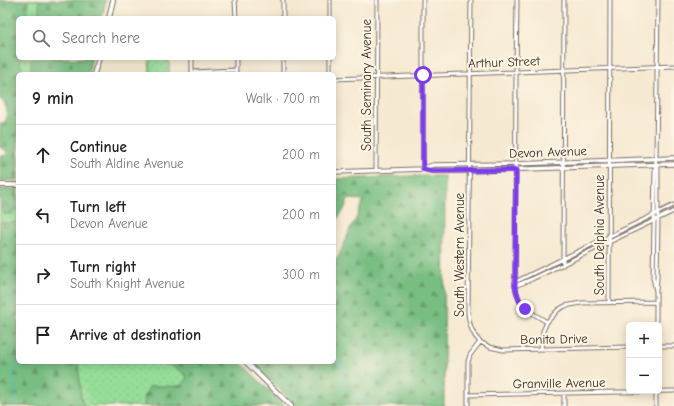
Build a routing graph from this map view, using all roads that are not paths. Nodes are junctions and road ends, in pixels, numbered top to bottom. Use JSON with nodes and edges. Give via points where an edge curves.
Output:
{"nodes":[{"id":1,"x":113,"y":0,"type":"edge"},
{"id":2,"x":235,"y":0,"type":"edge"},
{"id":3,"x":283,"y":0,"type":"edge"},
{"id":4,"x":330,"y":0,"type":"edge"},
{"id":5,"x":377,"y":0,"type":"edge"},
{"id":6,"x":423,"y":0,"type":"edge"},
{"id":7,"x":471,"y":0,"type":"edge"},
{"id":8,"x":517,"y":0,"type":"edge"},
{"id":9,"x":564,"y":0,"type":"edge"},
{"id":10,"x":610,"y":0,"type":"edge"},
{"id":11,"x":658,"y":0,"type":"edge"},
{"id":12,"x":109,"y":16,"type":"edge"},
{"id":13,"x":236,"y":16,"type":"edge"},
{"id":14,"x":283,"y":16,"type":"edge"},
{"id":15,"x":330,"y":16,"type":"edge"},
{"id":16,"x":98,"y":60,"type":"edge"},
{"id":17,"x":192,"y":60,"type":"edge"},
{"id":18,"x":236,"y":60,"type":"edge"},
{"id":19,"x":283,"y":60,"type":"edge"},
{"id":20,"x":330,"y":60,"type":"edge"},
{"id":21,"x":657,"y":66,"type":"junction"},
{"id":22,"x":674,"y":66,"type":"edge"},
{"id":23,"x":610,"y":68,"type":"junction"},
{"id":24,"x":563,"y":70,"type":"junction"},
{"id":25,"x":95,"y":72,"type":"edge"},
{"id":26,"x":192,"y":72,"type":"edge"},
{"id":27,"x":236,"y":72,"type":"edge"},
{"id":28,"x":283,"y":72,"type":"edge"},
{"id":29,"x":330,"y":72,"type":"edge"},
{"id":30,"x":516,"y":72,"type":"junction"},
{"id":31,"x":470,"y":73,"type":"junction"},
{"id":32,"x":423,"y":75,"type":"junction"},
{"id":33,"x":376,"y":77,"type":"junction"},
{"id":34,"x":336,"y":79,"type":"edge"},
{"id":35,"x":656,"y":158,"type":"junction"},
{"id":36,"x":674,"y":158,"type":"edge"},
{"id":37,"x":610,"y":160,"type":"junction"},
{"id":38,"x":563,"y":162,"type":"junction"},
{"id":39,"x":516,"y":164,"type":"junction"},
{"id":40,"x":674,"y":164,"type":"edge"},
{"id":41,"x":470,"y":165,"type":"junction"},
{"id":42,"x":656,"y":165,"type":"junction"},
{"id":43,"x":610,"y":166,"type":"junction"},
{"id":44,"x":563,"y":168,"type":"junction"},
{"id":45,"x":423,"y":169,"type":"junction"},
{"id":46,"x":376,"y":170,"type":"junction"},
{"id":47,"x":516,"y":170,"type":"junction"},
{"id":48,"x":469,"y":171,"type":"junction"},
{"id":49,"x":336,"y":172,"type":"edge"},
{"id":50,"x":0,"y":185,"type":"edge"},
{"id":51,"x":16,"y":185,"type":"edge"},
{"id":52,"x":674,"y":205,"type":"edge"},
{"id":53,"x":674,"y":211,"type":"edge"},
{"id":54,"x":658,"y":213,"type":"junction"},
{"id":55,"x":654,"y":215,"type":"junction"},
{"id":56,"x":658,"y":218,"type":"junction"},
{"id":57,"x":654,"y":220,"type":"junction"},
{"id":58,"x":609,"y":236,"type":"junction"},
{"id":59,"x":609,"y":242,"type":"junction"},
{"id":60,"x":562,"y":259,"type":"junction"},
{"id":61,"x":563,"y":265,"type":"junction"},
{"id":62,"x":515,"y":284,"type":"junction"},
{"id":63,"x":656,"y":291,"type":"junction"},
{"id":64,"x":656,"y":302,"type":"junction"},
{"id":65,"x":609,"y":303,"type":"junction"},
{"id":66,"x":547,"y":322,"type":"junction"},
{"id":67,"x":656,"y":322,"type":"edge"},
{"id":68,"x":480,"y":342,"type":"junction"},
{"id":69,"x":662,"y":346,"type":"edge"},
{"id":70,"x":674,"y":346,"type":"edge"},
{"id":71,"x":626,"y":347,"type":"edge"},
{"id":72,"x":541,"y":349,"type":"junction"},
{"id":73,"x":248,"y":364,"type":"edge"},
{"id":74,"x":662,"y":391,"type":"edge"},
{"id":75,"x":674,"y":391,"type":"edge"},
{"id":76,"x":626,"y":392,"type":"edge"},
{"id":77,"x":564,"y":393,"type":"junction"},
{"id":78,"x":656,"y":394,"type":"edge"},
{"id":79,"x":468,"y":395,"type":"junction"},
{"id":80,"x":290,"y":406,"type":"edge"},
{"id":81,"x":468,"y":406,"type":"edge"},
{"id":82,"x":564,"y":406,"type":"edge"},
{"id":83,"x":656,"y":406,"type":"edge"}],
"edges":[{"from":1,"to":12,"type":"main road"},
{"from":2,"to":13,"type":"street"},
{"from":3,"to":14,"type":"street"},
{"from":4,"to":15,"type":"street"},
{"from":5,"to":33,"type":"street","name":"South Seminary Avenue"},
{"from":6,"to":32,"type":"street"},
{"from":7,"to":31,"type":"street","name":"South Western Avenue"},
{"from":8,"to":30,"type":"street"},
{"from":9,"to":24,"type":"street"},
{"from":10,"to":23,"type":"street","name":"South Delphia Avenue"},
{"from":11,"to":21,"type":"street"},
{"from":16,"to":25,"type":"main road"},
{"from":17,"to":26,"type":"street"},
{"from":18,"to":27,"type":"street"},
{"from":19,"to":28,"type":"street"},
{"from":20,"to":29,"type":"street"},
{"from":21,"to":22,"type":"street","name":"Arthur Street"},
{"from":21,"to":23,"type":"street","name":"Arthur Street"},
{"from":21,"to":35,"type":"street"},
{"from":23,"to":24,"type":"street","name":"Arthur Street"},
{"from":23,"to":37,"type":"street","name":"South Delphia Avenue"},
{"from":24,"to":30,"type":"street","name":"Arthur Street"},
{"from":24,"to":38,"type":"street"},
{"from":30,"to":31,"type":"street","name":"Arthur Street"},
{"from":30,"to":39,"type":"street"},
{"from":31,"to":32,"type":"street","name":"Arthur Street"},
{"from":31,"to":41,"type":"street","name":"South Western Avenue"},
{"from":32,"to":33,"type":"street","name":"Arthur Street"},
{"from":32,"to":45,"type":"street"},
{"from":33,"to":34,"type":"street","name":"Arthur Street"},
{"from":33,"to":46,"type":"street","name":"South Seminary Avenue"},
{"from":35,"to":36,"type":"street","name":"Devon Avenue"},
{"from":35,"to":37,"type":"street","name":"Devon Avenue"},
{"from":35,"to":42,"type":"street"},
{"from":37,"to":38,"type":"street","name":"Devon Avenue"},
{"from":37,"to":43,"type":"street","name":"South Delphia Avenue"},
{"from":38,"to":39,"type":"street","name":"Devon Avenue"},
{"from":38,"to":44,"type":"street"},
{"from":39,"to":41,"type":"street","name":"Devon Avenue"},
{"from":39,"to":47,"type":"street"},
{"from":40,"to":42,"type":"street","name":"Devon Avenue"},
{"from":41,"to":45,"type":"street","name":"Devon Avenue","via":[[432,165]]},
{"from":41,"to":48,"type":"street","name":"South Western Avenue"},
{"from":42,"to":43,"type":"street","name":"Devon Avenue"},
{"from":42,"to":54,"type":"street"},
{"from":42,"to":55,"type":"street"},
{"from":43,"to":44,"type":"street","name":"Devon Avenue"},
{"from":43,"to":58,"type":"street","name":"South Delphia Avenue"},
{"from":44,"to":47,"type":"street","name":"Devon Avenue"},
{"from":44,"to":60,"type":"street"},
{"from":45,"to":46,"type":"street","name":"Devon Avenue"},
{"from":45,"to":48,"type":"street","name":"Devon Avenue"},
{"from":46,"to":49,"type":"street","name":"Devon Avenue"},
{"from":47,"to":48,"type":"street","name":"Devon Avenue"},
{"from":47,"to":62,"type":"street"},
{"from":48,"to":68,"type":"street","name":"South Western Avenue","via":[[468,313],[471,330]]},
{"from":50,"to":51,"type":"main road"},
{"from":52,"to":54,"type":"street"},
{"from":53,"to":56,"type":"street"},
{"from":54,"to":55,"type":"street"},
{"from":54,"to":56,"type":"street"},
{"from":55,"to":57,"type":"street"},
{"from":55,"to":58,"type":"street"},
{"from":56,"to":57,"type":"street"},
{"from":56,"to":63,"type":"street"},
{"from":57,"to":59,"type":"street"},
{"from":57,"to":63,"type":"street","via":[[653,278]]},
{"from":58,"to":59,"type":"street","name":"South Delphia Avenue"},
{"from":58,"to":60,"type":"street"},
{"from":59,"to":61,"type":"street"},
{"from":59,"to":65,"type":"street","name":"South Delphia Avenue"},
{"from":60,"to":61,"type":"street"},
{"from":60,"to":62,"type":"street"},
{"from":61,"to":62,"type":"street","via":[[527,282]]},
{"from":62,"to":66,"type":"street","via":[[521,304],[529,312]]},
{"from":63,"to":64,"type":"street"},
{"from":64,"to":65,"type":"street"},
{"from":64,"to":67,"type":"street"},
{"from":65,"to":66,"type":"street","via":[[570,304],[558,310]]},
{"from":66,"to":72,"type":"street"},
{"from":68,"to":72,"type":"street","name":"Bonita Drive","via":[[496,349]]},
{"from":68,"to":79,"type":"street","via":[[469,358]]},
{"from":69,"to":70,"type":"street"},
{"from":71,"to":72,"type":"street","name":"Bonita Drive"},
{"from":73,"to":80,"type":"main road"},
{"from":74,"to":75,"type":"street","name":"Granville Avenue"},
{"from":76,"to":77,"type":"street","name":"Granville Avenue"},
{"from":77,"to":79,"type":"street","name":"Granville Avenue"},
{"from":77,"to":82,"type":"street"},
{"from":78,"to":83,"type":"street"},
{"from":79,"to":81,"type":"street"}]}
